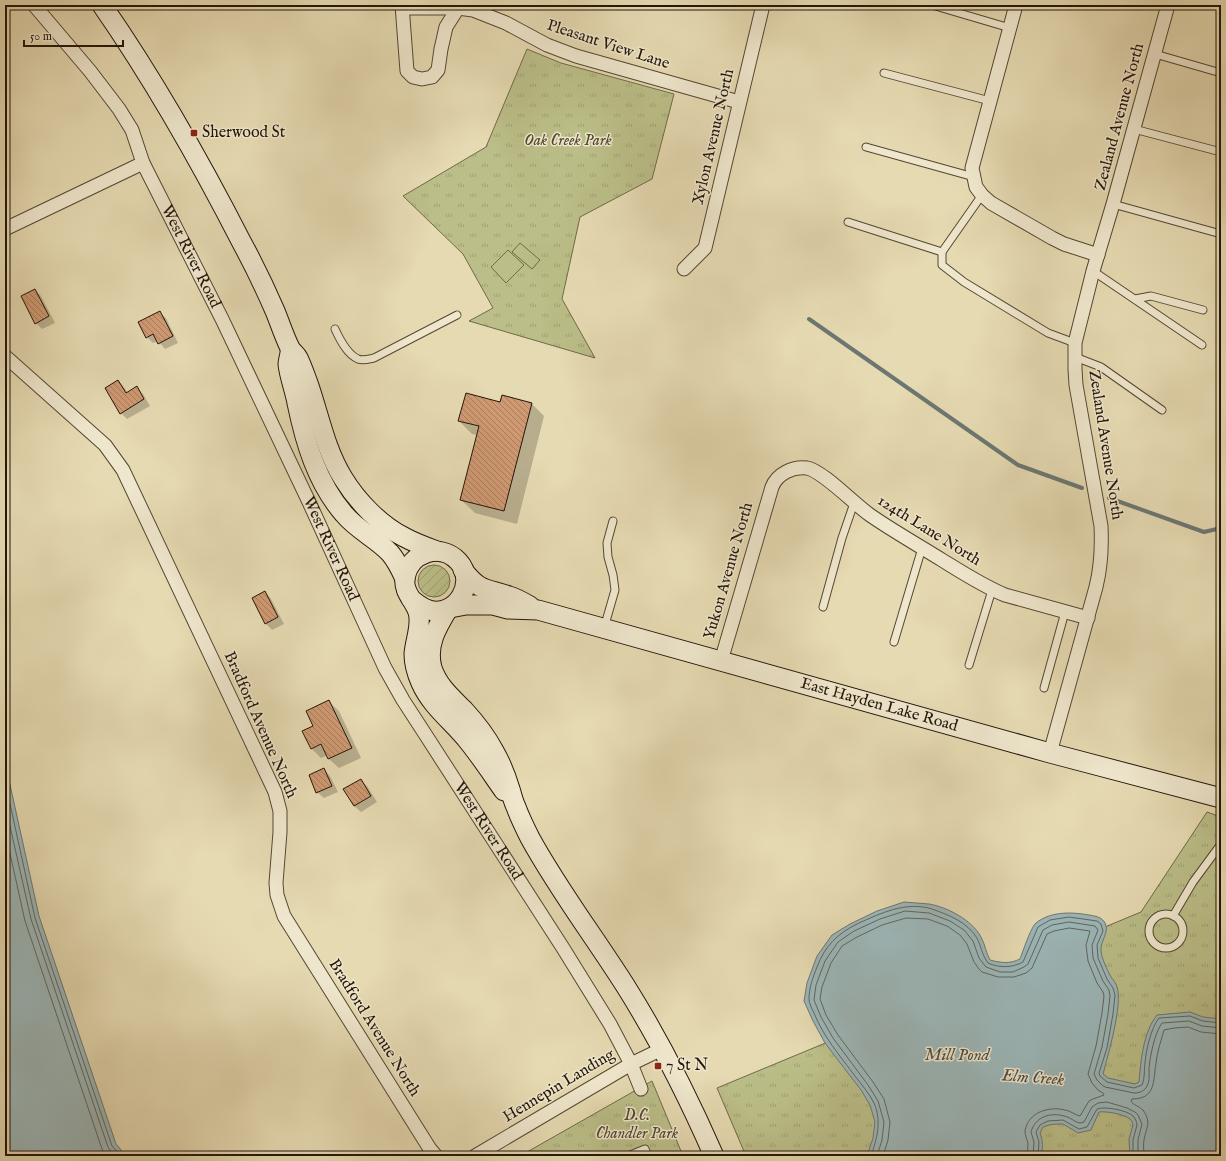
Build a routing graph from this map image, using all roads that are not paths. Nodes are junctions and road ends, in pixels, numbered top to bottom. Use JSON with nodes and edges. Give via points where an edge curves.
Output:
{"nodes":[{"id":1,"x":34,"y":5,"type":"edge"},
{"id":2,"x":102,"y":5,"type":"edge"},
{"id":3,"x":763,"y":5,"type":"edge"},
{"id":4,"x":932,"y":5,"type":"edge"},
{"id":5,"x":1016,"y":5,"type":"edge"},
{"id":6,"x":1168,"y":5,"type":"edge"},
{"id":7,"x":402,"y":6,"type":"edge"},
{"id":8,"x":458,"y":8,"type":"junction"},
{"id":9,"x":1010,"y":28,"type":"junction"},
{"id":10,"x":1155,"y":54,"type":"junction"},
{"id":11,"x":884,"y":73,"type":"dead end"},
{"id":12,"x":1221,"y":73,"type":"edge"},
{"id":13,"x":990,"y":101,"type":"junction"},
{"id":14,"x":739,"y":102,"type":"junction"},
{"id":15,"x":1134,"y":129,"type":"junction"},
{"id":16,"x":866,"y":147,"type":"dead end"},
{"id":17,"x":1221,"y":152,"type":"edge"},
{"id":18,"x":143,"y":163,"type":"junction"},
{"id":19,"x":974,"y":177,"type":"junction"},
{"id":20,"x":982,"y":195,"type":"junction"},
{"id":21,"x":1114,"y":204,"type":"junction"},
{"id":22,"x":848,"y":222,"type":"dead end"},
{"id":23,"x":5,"y":229,"type":"edge"},
{"id":24,"x":1221,"y":234,"type":"edge"},
{"id":25,"x":942,"y":252,"type":"junction"},
{"id":26,"x":1098,"y":255,"type":"junction"},
{"id":27,"x":684,"y":269,"type":"dead end"},
{"id":28,"x":1093,"y":272,"type":"junction"},
{"id":29,"x":1135,"y":299,"type":"junction"},
{"id":30,"x":1203,"y":310,"type":"dead end"},
{"id":31,"x":457,"y":315,"type":"dead end"},
{"id":32,"x":335,"y":329,"type":"dead end"},
{"id":33,"x":1075,"y":343,"type":"junction"},
{"id":34,"x":1202,"y":345,"type":"dead end"},
{"id":35,"x":291,"y":349,"type":"junction"},
{"id":36,"x":5,"y":356,"type":"edge"},
{"id":37,"x":1075,"y":358,"type":"junction"},
{"id":38,"x":1162,"y":410,"type":"dead end"},
{"id":39,"x":770,"y":491,"type":"joint"},
{"id":40,"x":854,"y":503,"type":"junction"},
{"id":41,"x":613,"y":521,"type":"dead end"},
{"id":42,"x":922,"y":548,"type":"junction"},
{"id":43,"x":437,"y":551,"type":"junction"},
{"id":44,"x":463,"y":570,"type":"junction"},
{"id":45,"x":405,"y":579,"type":"junction"},
{"id":46,"x":992,"y":590,"type":"junction"},
{"id":47,"x":411,"y":599,"type":"junction"},
{"id":48,"x":823,"y":607,"type":"dead end"},
{"id":49,"x":449,"y":608,"type":"junction"},
{"id":50,"x":538,"y":610,"type":"junction"},
{"id":51,"x":1064,"y":612,"type":"junction"},
{"id":52,"x":1088,"y":618,"type":"junction"},
{"id":53,"x":604,"y":628,"type":"junction"},
{"id":54,"x":894,"y":642,"type":"dead end"},
{"id":55,"x":721,"y":661,"type":"junction"},
{"id":56,"x":969,"y":665,"type":"dead end"},
{"id":57,"x":1044,"y":688,"type":"dead end"},
{"id":58,"x":1050,"y":753,"type":"junction"},
{"id":59,"x":1221,"y":798,"type":"edge"},
{"id":60,"x":515,"y":806,"type":"junction"},
{"id":61,"x":1221,"y":844,"type":"edge"},
{"id":62,"x":1173,"y":916,"type":"junction"},
{"id":63,"x":662,"y":1049,"type":"junction"},
{"id":64,"x":631,"y":1064,"type":"junction"},
{"id":65,"x":641,"y":1089,"type":"dead end"},
{"id":66,"x":436,"y":1156,"type":"edge"},
{"id":67,"x":475,"y":1156,"type":"edge"},
{"id":68,"x":628,"y":1156,"type":"edge"},
{"id":69,"x":648,"y":1156,"type":"edge"},
{"id":70,"x":714,"y":1156,"type":"edge"}],
"edges":[{"from":1,"to":18,"type":"street","name":"West River Road","via":[[119,109],[132,130]]},
{"from":2,"to":35,"type":"main road","name":"West River Road","via":[[163,100],[208,179],[259,275]]},
{"from":3,"to":14,"type":"street","name":"Xylon Avenue North"},
{"from":4,"to":9,"type":"lane"},
{"from":5,"to":9,"type":"street"},
{"from":6,"to":10,"type":"street","name":"Zealand Avenue North"},
{"from":7,"to":8,"type":"street","name":"Pleasant View Lane"},
{"from":7,"to":8,"type":"street","via":[[407,71],[413,77],[422,79],[432,77],[438,70],[446,27]]},
{"from":8,"to":14,"type":"street","name":"Pleasant View Lane","via":[[490,16],[547,45],[576,56]]},
{"from":9,"to":13,"type":"street"},
{"from":10,"to":12,"type":"lane"},
{"from":10,"to":15,"type":"street","name":"Zealand Avenue North"},
{"from":11,"to":13,"type":"lane"},
{"from":13,"to":19,"type":"street","via":[[972,168]]},
{"from":14,"to":27,"type":"street","name":"Xylon Avenue North","via":[[705,248]]},
{"from":15,"to":17,"type":"lane"},
{"from":15,"to":21,"type":"street","name":"Zealand Avenue North"},
{"from":16,"to":19,"type":"lane"},
{"from":18,"to":23,"type":"street"},
{"from":18,"to":64,"type":"street","name":"West River Road","via":[[222,319],[403,700],[563,948],[610,1024]]},
{"from":19,"to":20,"type":"street","via":[[976,187]]},
{"from":20,"to":25,"type":"lane"},
{"from":20,"to":26,"type":"street","via":[[991,203],[1052,238]]},
{"from":21,"to":24,"type":"lane"},
{"from":21,"to":26,"type":"street","name":"Zealand Avenue North"},
{"from":22,"to":25,"type":"lane"},
{"from":25,"to":33,"type":"lane","via":[[942,265],[964,282],[1048,333]]},
{"from":26,"to":28,"type":"street","name":"Zealand Avenue North"},
{"from":28,"to":29,"type":"lane"},
{"from":28,"to":33,"type":"street","name":"Zealand Avenue North"},
{"from":29,"to":30,"type":"lane","via":[[1151,296]]},
{"from":29,"to":34,"type":"lane"},
{"from":31,"to":32,"type":"lane","via":[[366,360],[349,352]]},
{"from":33,"to":37,"type":"street","name":"Zealand Avenue North"},
{"from":35,"to":43,"type":"main road","name":"West River Road","via":[[298,357],[334,461],[356,496],[390,528]]},
{"from":35,"to":45,"type":"main road","name":"West River Road","via":[[288,364],[300,419],[318,472],[343,514],[390,553]]},
{"from":36,"to":66,"type":"street","name":"Bradford Avenue North","via":[[105,445],[123,470],[275,792],[280,811],[276,883],[284,916]]},
{"from":37,"to":38,"type":"lane","via":[[1101,367]]},
{"from":37,"to":52,"type":"street","name":"Zealand Avenue North","via":[[1076,385],[1101,526],[1102,545],[1100,569]]},
{"from":39,"to":40,"type":"street","name":"124th Lane North","via":[[778,476],[806,468],[825,478]]},
{"from":39,"to":55,"type":"street","name":"Yukon Avenue North"},
{"from":40,"to":42,"type":"street","name":"124th Lane North"},
{"from":40,"to":48,"type":"lane"},
{"from":41,"to":53,"type":"lane","via":[[607,543],[615,590]]},
{"from":42,"to":46,"type":"street","name":"124th Lane North"},
{"from":42,"to":54,"type":"lane"},
{"from":43,"to":44,"type":"main road","via":[[454,557]]},
{"from":43,"to":45,"type":"main road","via":[[422,554],[415,559]]},
{"from":44,"to":49,"type":"main road","via":[[466,578],[465,587],[457,602]]},
{"from":44,"to":50,"type":"main road","name":"East Hayden Lake Road","via":[[477,585],[492,592],[511,596]]},
{"from":45,"to":47,"type":"main road"},
{"from":46,"to":51,"type":"street","name":"124th Lane North"},
{"from":46,"to":56,"type":"lane"},
{"from":47,"to":49,"type":"main road","via":[[430,610],[440,611]]},
{"from":47,"to":60,"type":"main road","name":"West River Road","via":[[419,620],[414,664],[426,693],[469,742]]},
{"from":49,"to":50,"type":"main road","name":"East Hayden Lake Road","via":[[493,605],[508,609]]},
{"from":49,"to":60,"type":"main road","name":"West River Road","via":[[431,643],[435,677],[483,733],[495,752],[505,773]]},
{"from":50,"to":53,"type":"main road","name":"East Hayden Lake Road"},
{"from":51,"to":52,"type":"street","name":"124th Lane North"},
{"from":51,"to":57,"type":"lane"},
{"from":52,"to":58,"type":"street","name":"Zealand Avenue North"},
{"from":53,"to":55,"type":"main road","name":"East Hayden Lake Road"},
{"from":55,"to":58,"type":"main road","name":"East Hayden Lake Road"},
{"from":58,"to":59,"type":"main road","name":"East Hayden Lake Road"},
{"from":60,"to":63,"type":"main road","name":"West River Road","via":[[547,867],[628,990]]},
{"from":61,"to":62,"type":"lane","via":[[1193,882]]},
{"from":62,"to":62,"type":"lane","via":[[1157,916],[1150,924],[1151,940],[1164,948],[1176,945],[1182,935],[1181,924]]},
{"from":63,"to":64,"type":"street","name":"Hennepin Landing"},
{"from":63,"to":70,"type":"main road","name":"West River Road"},
{"from":64,"to":65,"type":"street","name":"West River Road"},
{"from":64,"to":67,"type":"street","name":"Hennepin Landing"},
{"from":68,"to":69,"type":"lane","via":[[645,1149]]}]}
